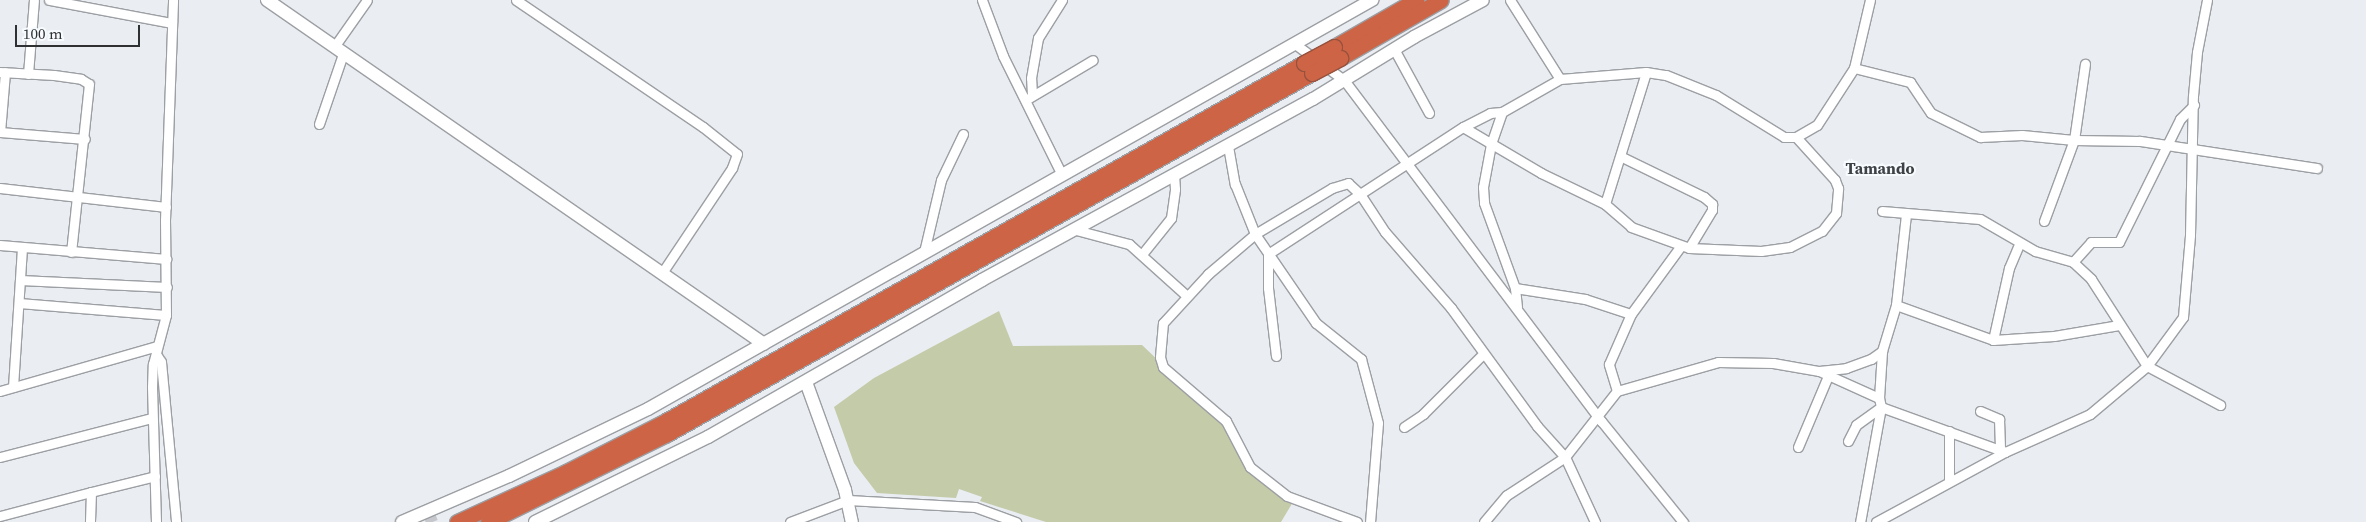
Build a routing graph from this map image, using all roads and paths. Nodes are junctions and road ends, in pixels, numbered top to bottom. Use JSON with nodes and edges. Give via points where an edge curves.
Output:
{"nodes":[{"id":1,"x":34,"y":0,"type":"edge"},
{"id":2,"x":49,"y":0,"type":"edge"},
{"id":3,"x":173,"y":0,"type":"edge"},
{"id":4,"x":267,"y":0,"type":"edge"},
{"id":5,"x":366,"y":0,"type":"edge"},
{"id":6,"x":516,"y":0,"type":"edge"},
{"id":7,"x":982,"y":0,"type":"edge"},
{"id":8,"x":1062,"y":0,"type":"edge"},
{"id":9,"x":1416,"y":0,"type":"edge"},
{"id":10,"x":1442,"y":0,"type":"edge"},
{"id":11,"x":1483,"y":0,"type":"edge"},
{"id":12,"x":1510,"y":0,"type":"edge"},
{"id":13,"x":1870,"y":0,"type":"edge"},
{"id":14,"x":2207,"y":0,"type":"edge"},
{"id":15,"x":1367,"y":1,"type":"edge"},
{"id":16,"x":172,"y":22,"type":"junction"},
{"id":17,"x":1295,"y":44,"type":"junction"},
{"id":18,"x":1394,"y":49,"type":"junction"},
{"id":19,"x":338,"y":51,"type":"junction"},
{"id":20,"x":1337,"y":52,"type":"junction"},
{"id":21,"x":1093,"y":60,"type":"dead end"},
{"id":22,"x":2085,"y":64,"type":"dead end"},
{"id":23,"x":1308,"y":68,"type":"junction"},
{"id":24,"x":1854,"y":68,"type":"junction"},
{"id":25,"x":2,"y":72,"type":"edge"},
{"id":26,"x":1646,"y":72,"type":"junction"},
{"id":27,"x":28,"y":74,"type":"junction"},
{"id":28,"x":1560,"y":79,"type":"junction"},
{"id":29,"x":1344,"y":80,"type":"junction"},
{"id":30,"x":1028,"y":98,"type":"junction"},
{"id":31,"x":2194,"y":105,"type":"junction"},
{"id":32,"x":1429,"y":112,"type":"dead end"},
{"id":33,"x":1502,"y":112,"type":"junction"},
{"id":34,"x":319,"y":124,"type":"dead end"},
{"id":35,"x":1463,"y":126,"type":"junction"},
{"id":36,"x":0,"y":132,"type":"edge"},
{"id":37,"x":963,"y":134,"type":"dead end"},
{"id":38,"x":1796,"y":138,"type":"junction"},
{"id":39,"x":85,"y":139,"type":"junction"},
{"id":40,"x":2074,"y":140,"type":"junction"},
{"id":41,"x":1491,"y":144,"type":"junction"},
{"id":42,"x":2169,"y":144,"type":"junction"},
{"id":43,"x":1228,"y":146,"type":"junction"},
{"id":44,"x":2194,"y":151,"type":"junction"},
{"id":45,"x":1622,"y":157,"type":"junction"},
{"id":46,"x":1407,"y":165,"type":"junction"},
{"id":47,"x":2317,"y":168,"type":"dead end"},
{"id":48,"x":1062,"y":175,"type":"junction"},
{"id":49,"x":1174,"y":176,"type":"junction"},
{"id":50,"x":0,"y":188,"type":"edge"},
{"id":51,"x":1360,"y":194,"type":"junction"},
{"id":52,"x":79,"y":196,"type":"junction"},
{"id":53,"x":1605,"y":204,"type":"junction"},
{"id":54,"x":166,"y":207,"type":"junction"},
{"id":55,"x":1882,"y":210,"type":"dead end"},
{"id":56,"x":1906,"y":214,"type":"junction"},
{"id":57,"x":2044,"y":221,"type":"dead end"},
{"id":58,"x":1076,"y":230,"type":"junction"},
{"id":59,"x":1255,"y":234,"type":"junction"},
{"id":60,"x":2019,"y":244,"type":"junction"},
{"id":61,"x":0,"y":245,"type":"edge"},
{"id":62,"x":22,"y":247,"type":"junction"},
{"id":63,"x":1685,"y":248,"type":"junction"},
{"id":64,"x":71,"y":252,"type":"junction"},
{"id":65,"x":924,"y":252,"type":"junction"},
{"id":66,"x":1143,"y":253,"type":"junction"},
{"id":67,"x":1268,"y":254,"type":"junction"},
{"id":68,"x":166,"y":259,"type":"junction"},
{"id":69,"x":2074,"y":262,"type":"junction"},
{"id":70,"x":662,"y":273,"type":"junction"},
{"id":71,"x":20,"y":280,"type":"junction"},
{"id":72,"x":167,"y":287,"type":"junction"},
{"id":73,"x":1515,"y":288,"type":"junction"},
{"id":74,"x":1187,"y":296,"type":"junction"},
{"id":75,"x":19,"y":303,"type":"junction"},
{"id":76,"x":1896,"y":305,"type":"junction"},
{"id":77,"x":1517,"y":308,"type":"junction"},
{"id":78,"x":1631,"y":314,"type":"junction"},
{"id":79,"x":166,"y":315,"type":"junction"},
{"id":80,"x":2119,"y":325,"type":"junction"},
{"id":81,"x":1993,"y":340,"type":"junction"},
{"id":82,"x":764,"y":344,"type":"junction"},
{"id":83,"x":157,"y":350,"type":"junction"},
{"id":84,"x":1882,"y":350,"type":"junction"},
{"id":85,"x":1483,"y":354,"type":"junction"},
{"id":86,"x":1276,"y":356,"type":"dead end"},
{"id":87,"x":2147,"y":366,"type":"junction"},
{"id":88,"x":1819,"y":371,"type":"junction"},
{"id":89,"x":1828,"y":376,"type":"junction"},
{"id":90,"x":806,"y":382,"type":"junction"},
{"id":91,"x":13,"y":387,"type":"junction"},
{"id":92,"x":0,"y":391,"type":"edge"},
{"id":93,"x":1617,"y":391,"type":"junction"},
{"id":94,"x":1880,"y":402,"type":"junction"},
{"id":95,"x":2220,"y":405,"type":"dead end"},
{"id":96,"x":1980,"y":411,"type":"dead end"},
{"id":97,"x":1598,"y":416,"type":"junction"},
{"id":98,"x":152,"y":418,"type":"junction"},
{"id":99,"x":1404,"y":427,"type":"dead end"},
{"id":100,"x":1949,"y":431,"type":"junction"},
{"id":101,"x":1848,"y":441,"type":"dead end"},
{"id":102,"x":1798,"y":447,"type":"dead end"},
{"id":103,"x":2002,"y":451,"type":"junction"},
{"id":104,"x":1565,"y":456,"type":"junction"},
{"id":105,"x":0,"y":457,"type":"edge"},
{"id":106,"x":155,"y":476,"type":"junction"},
{"id":107,"x":1949,"y":482,"type":"junction"},
{"id":108,"x":91,"y":492,"type":"junction"},
{"id":109,"x":848,"y":500,"type":"junction"},
{"id":110,"x":0,"y":516,"type":"edge"},
{"id":111,"x":90,"y":522,"type":"edge"},
{"id":112,"x":156,"y":522,"type":"edge"},
{"id":113,"x":176,"y":522,"type":"edge"},
{"id":114,"x":402,"y":522,"type":"edge"},
{"id":115,"x":457,"y":522,"type":"edge"},
{"id":116,"x":488,"y":522,"type":"edge"},
{"id":117,"x":535,"y":522,"type":"edge"},
{"id":118,"x":790,"y":522,"type":"edge"},
{"id":119,"x":852,"y":522,"type":"edge"},
{"id":120,"x":1016,"y":522,"type":"edge"},
{"id":121,"x":1357,"y":522,"type":"edge"},
{"id":122,"x":1370,"y":522,"type":"edge"},
{"id":123,"x":1484,"y":522,"type":"edge"},
{"id":124,"x":1595,"y":522,"type":"edge"},
{"id":125,"x":1683,"y":522,"type":"edge"},
{"id":126,"x":1860,"y":522,"type":"edge"},
{"id":127,"x":1876,"y":522,"type":"edge"}],
"edges":[{"from":1,"to":27,"type":"street"},
{"from":2,"to":16,"type":"street"},
{"from":3,"to":16,"type":"street"},
{"from":4,"to":19,"type":"street"},
{"from":5,"to":19,"type":"street"},
{"from":6,"to":70,"type":"street","via":[[703,127],[736,154],[732,168]]},
{"from":7,"to":30,"type":"street"},
{"from":8,"to":30,"type":"street","via":[[1038,38]]},
{"from":9,"to":20,"type":"highway"},
{"from":10,"to":20,"type":"highway"},
{"from":11,"to":18,"type":"street"},
{"from":12,"to":28,"type":"street"},
{"from":13,"to":24,"type":"street"},
{"from":14,"to":31,"type":"street","via":[[2197,52]]},
{"from":15,"to":17,"type":"street"},
{"from":16,"to":54,"type":"street"},
{"from":17,"to":29,"type":"street"},
{"from":17,"to":48,"type":"street"},
{"from":18,"to":29,"type":"street"},
{"from":18,"to":32,"type":"street"},
{"from":19,"to":34,"type":"street"},
{"from":19,"to":70,"type":"street"},
{"from":20,"to":23,"type":"highway","bridge":true},
{"from":21,"to":30,"type":"street"},
{"from":22,"to":40,"type":"street"},
{"from":23,"to":115,"type":"highway","via":[[664,422]]},
{"from":23,"to":116,"type":"highway","via":[[667,434]]},
{"from":24,"to":38,"type":"street","via":[[1817,125]]},
{"from":24,"to":40,"type":"street","via":[[1910,82],[1931,114],[1980,137],[2032,136]]},
{"from":25,"to":27,"type":"street"},
{"from":25,"to":36,"type":"street"},
{"from":26,"to":28,"type":"street"},
{"from":26,"to":38,"type":"street","via":[[1687,82],[1716,95],[1784,137]]},
{"from":26,"to":45,"type":"street"},
{"from":27,"to":39,"type":"street","via":[[86,80],[89,88]]},
{"from":28,"to":33,"type":"street"},
{"from":29,"to":43,"type":"street"},
{"from":29,"to":46,"type":"street"},
{"from":30,"to":48,"type":"street"},
{"from":31,"to":42,"type":"street","via":[[2180,119]]},
{"from":31,"to":44,"type":"street"},
{"from":33,"to":35,"type":"street","via":[[1490,113]]},
{"from":33,"to":41,"type":"street"},
{"from":35,"to":41,"type":"street"},
{"from":35,"to":46,"type":"street"},
{"from":36,"to":39,"type":"street"},
{"from":37,"to":65,"type":"street","via":[[941,180]]},
{"from":38,"to":63,"type":"street","via":[[1835,180],[1838,188],[1836,213],[1822,231],[1790,247],[1761,251]]},
{"from":39,"to":52,"type":"street"},
{"from":40,"to":42,"type":"street"},
{"from":40,"to":57,"type":"street"},
{"from":41,"to":53,"type":"street"},
{"from":41,"to":73,"type":"street","via":[[1483,187],[1484,203]]},
{"from":42,"to":44,"type":"street"},
{"from":42,"to":69,"type":"street","via":[[2119,242],[2091,242]]},
{"from":43,"to":49,"type":"street"},
{"from":43,"to":59,"type":"street","via":[[1235,184]]},
{"from":44,"to":47,"type":"street"},
{"from":44,"to":87,"type":"street","via":[[2183,316]]},
{"from":45,"to":53,"type":"street"},
{"from":45,"to":63,"type":"street","via":[[1704,197],[1712,204],[1712,210]]},
{"from":46,"to":51,"type":"street"},
{"from":46,"to":77,"type":"street"},
{"from":48,"to":65,"type":"street"},
{"from":49,"to":58,"type":"street"},
{"from":49,"to":66,"type":"street","via":[[1171,218]]},
{"from":50,"to":52,"type":"street"},
{"from":51,"to":59,"type":"street","via":[[1348,183],[1341,184]]},
{"from":51,"to":67,"type":"street"},
{"from":51,"to":85,"type":"street","via":[[1385,232],[1451,308]]},
{"from":52,"to":54,"type":"street"},
{"from":52,"to":64,"type":"street"},
{"from":53,"to":63,"type":"street","via":[[1631,227]]},
{"from":54,"to":68,"type":"street"},
{"from":55,"to":56,"type":"street"},
{"from":56,"to":60,"type":"street","via":[[1980,218],[2000,228]]},
{"from":56,"to":76,"type":"street"},
{"from":58,"to":66,"type":"street","via":[[1088,236],[1120,240]]},
{"from":58,"to":90,"type":"street","via":[[982,280]]},
{"from":59,"to":67,"type":"street"},
{"from":59,"to":74,"type":"street"},
{"from":60,"to":69,"type":"street"},
{"from":60,"to":81,"type":"street","via":[[2009,268]]},
{"from":61,"to":62,"type":"street"},
{"from":62,"to":64,"type":"street"},
{"from":62,"to":71,"type":"street"},
{"from":63,"to":78,"type":"street"},
{"from":64,"to":68,"type":"street"},
{"from":65,"to":82,"type":"street"},
{"from":66,"to":74,"type":"street"},
{"from":67,"to":86,"type":"street","via":[[1268,288]]},
{"from":67,"to":122,"type":"street","via":[[1316,323],[1361,359],[1378,423]]},
{"from":68,"to":72,"type":"street"},
{"from":69,"to":80,"type":"street","via":[[2091,279]]},
{"from":70,"to":82,"type":"street"},
{"from":71,"to":72,"type":"street"},
{"from":71,"to":75,"type":"street"},
{"from":72,"to":79,"type":"street"},
{"from":73,"to":77,"type":"street"},
{"from":73,"to":78,"type":"street","via":[[1585,299]]},
{"from":74,"to":121,"type":"street","via":[[1162,323],[1162,367],[1226,421],[1250,468],[1288,496]]},
{"from":75,"to":79,"type":"street"},
{"from":75,"to":91,"type":"street"},
{"from":76,"to":81,"type":"street"},
{"from":76,"to":84,"type":"street"},
{"from":77,"to":97,"type":"street"},
{"from":78,"to":93,"type":"street","via":[[1609,364]]},
{"from":79,"to":83,"type":"street"},
{"from":80,"to":81,"type":"street","via":[[2054,336]]},
{"from":80,"to":87,"type":"street"},
{"from":82,"to":114,"type":"street","via":[[648,409],[509,476]]},
{"from":83,"to":91,"type":"street"},
{"from":83,"to":98,"type":"street","via":[[152,364]]},
{"from":83,"to":113,"type":"street","via":[[161,362]]},
{"from":84,"to":88,"type":"street","via":[[1861,365]]},
{"from":84,"to":94,"type":"street"},
{"from":85,"to":99,"type":"street","via":[[1423,414]]},
{"from":85,"to":104,"type":"street"},
{"from":87,"to":95,"type":"street"},
{"from":87,"to":103,"type":"street","via":[[2090,414]]},
{"from":88,"to":89,"type":"street"},
{"from":88,"to":93,"type":"street","via":[[1773,363],[1718,362]]},
{"from":89,"to":94,"type":"street"},
{"from":89,"to":102,"type":"street"},
{"from":90,"to":109,"type":"street"},
{"from":90,"to":117,"type":"street","via":[[629,478]]},
{"from":91,"to":92,"type":"street"},
{"from":93,"to":97,"type":"street"},
{"from":94,"to":100,"type":"street"},
{"from":94,"to":101,"type":"street","via":[[1856,426]]},
{"from":94,"to":126,"type":"street"},
{"from":96,"to":103,"type":"street","via":[[1999,419]]},
{"from":97,"to":104,"type":"street"},
{"from":97,"to":125,"type":"street"},
{"from":98,"to":105,"type":"street"},
{"from":98,"to":106,"type":"street"},
{"from":100,"to":103,"type":"street"},
{"from":100,"to":107,"type":"street"},
{"from":103,"to":107,"type":"street"},
{"from":104,"to":123,"type":"street","via":[[1507,496]]},
{"from":104,"to":124,"type":"street"},
{"from":106,"to":108,"type":"street"},
{"from":106,"to":112,"type":"street"},
{"from":107,"to":127,"type":"street"},
{"from":108,"to":110,"type":"street"},
{"from":108,"to":111,"type":"street"},
{"from":109,"to":118,"type":"street"},
{"from":109,"to":119,"type":"street"},
{"from":109,"to":120,"type":"street","via":[[974,507]]}]}
